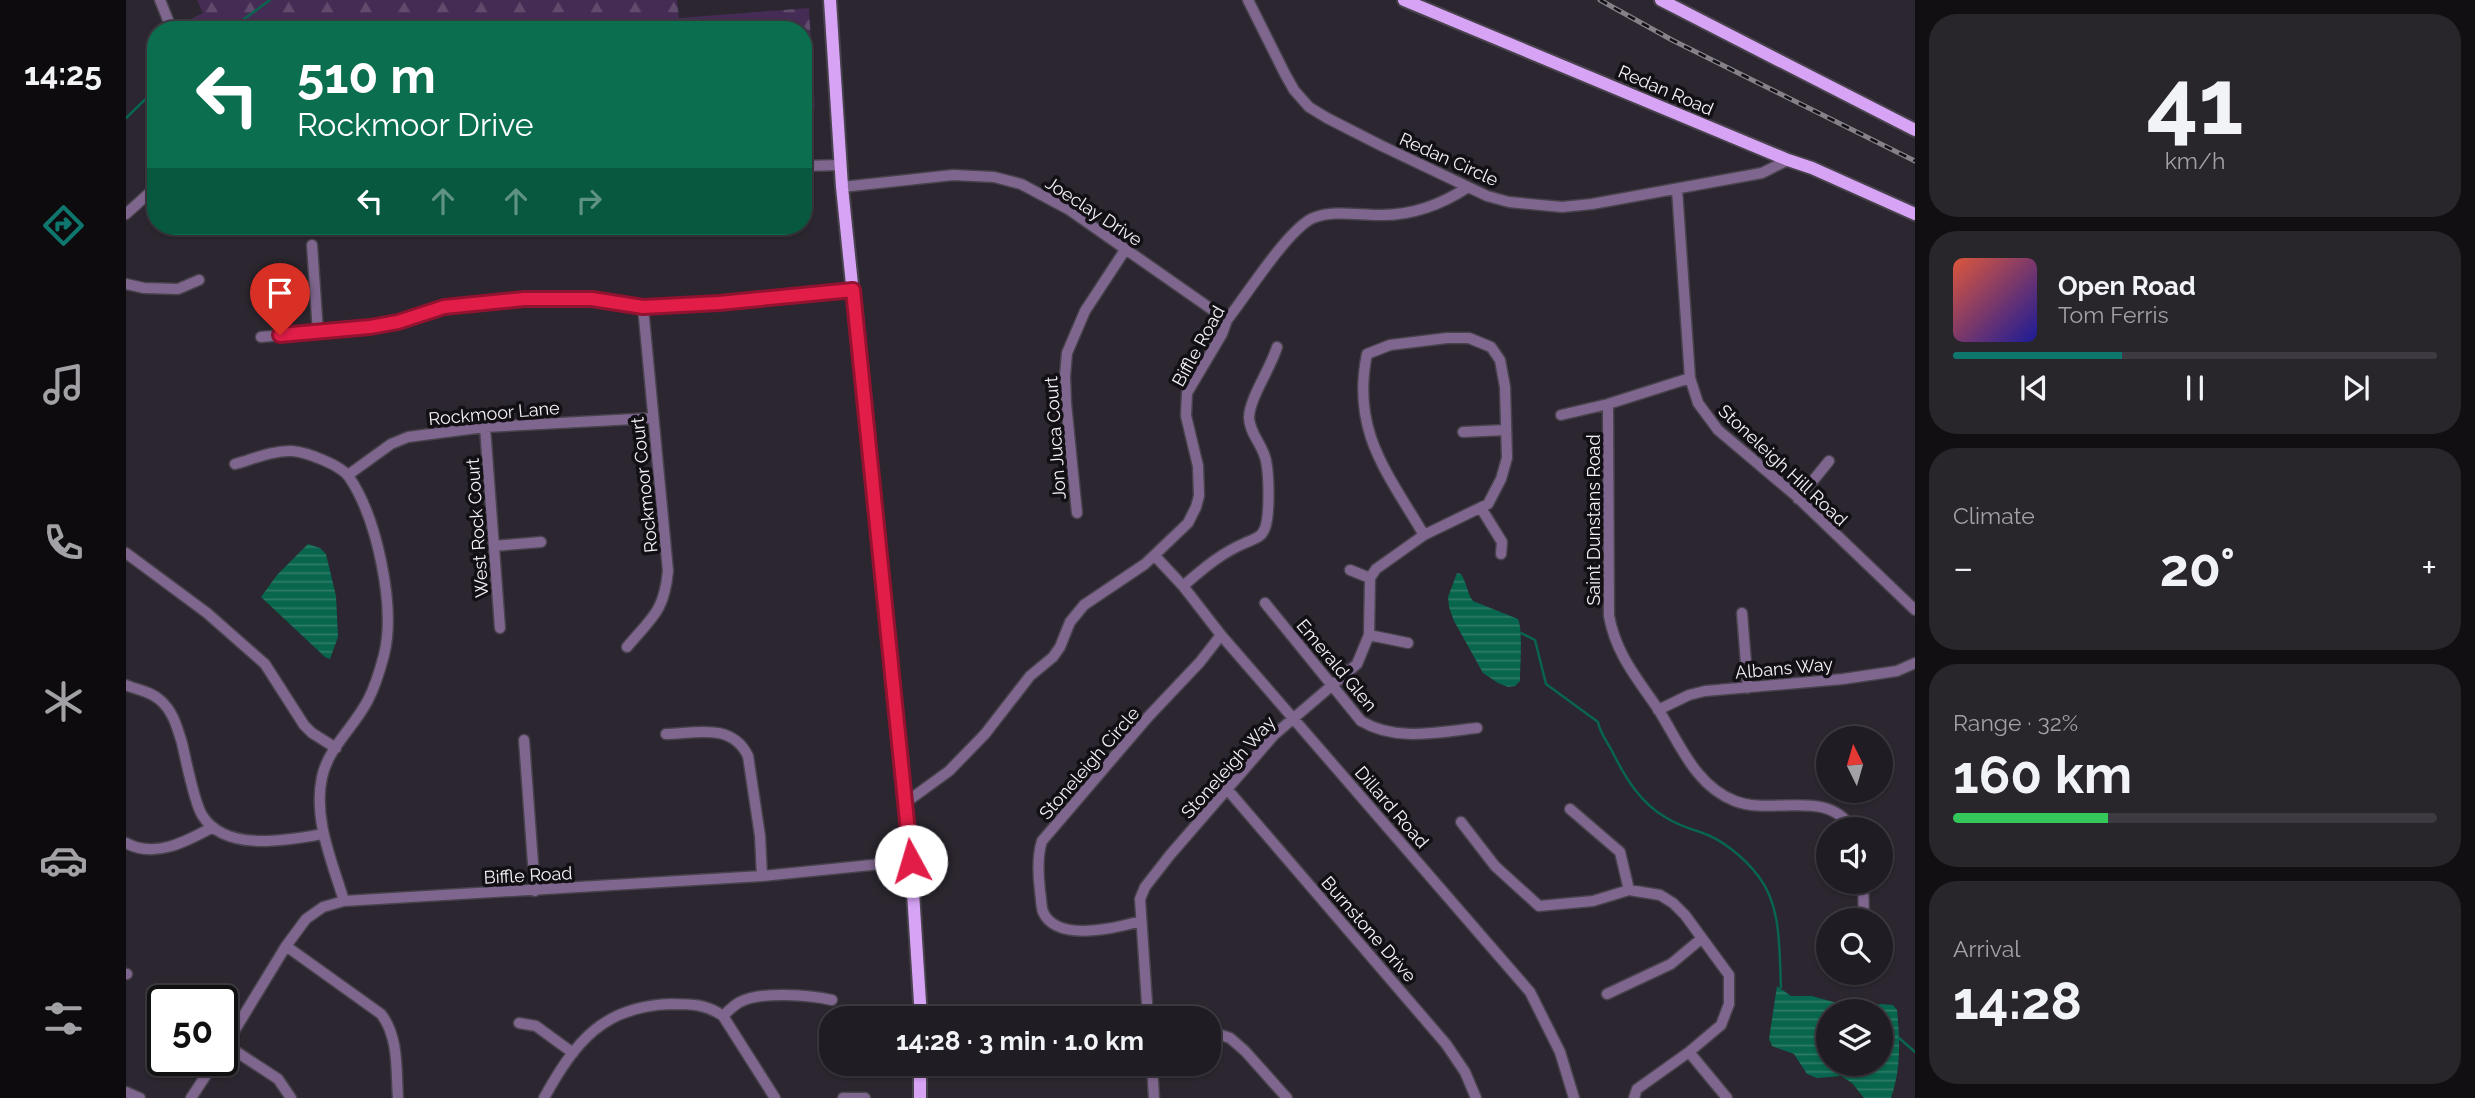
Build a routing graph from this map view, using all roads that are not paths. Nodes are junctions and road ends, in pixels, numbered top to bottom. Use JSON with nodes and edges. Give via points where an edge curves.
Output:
{"nodes":[{"id":1,"x":160,"y":0,"type":"edge"},
{"id":2,"x":830,"y":0,"type":"edge"},
{"id":3,"x":1248,"y":0,"type":"edge"},
{"id":4,"x":1404,"y":0,"type":"edge"},
{"id":5,"x":1661,"y":0,"type":"edge"},
{"id":6,"x":168,"y":21,"type":"edge"},
{"id":7,"x":1915,"y":130,"type":"edge"},
{"id":8,"x":1788,"y":160,"type":"junction"},
{"id":9,"x":841,"y":165,"type":"junction"},
{"id":10,"x":812,"y":166,"type":"edge"},
{"id":11,"x":842,"y":187,"type":"junction"},
{"id":12,"x":1468,"y":187,"type":"junction"},
{"id":13,"x":1677,"y":189,"type":"junction"},
{"id":14,"x":147,"y":195,"type":"edge"},
{"id":15,"x":126,"y":214,"type":"edge"},
{"id":16,"x":1915,"y":214,"type":"edge"},
{"id":17,"x":312,"y":246,"type":"dead end"},
{"id":18,"x":1125,"y":250,"type":"junction"},
{"id":19,"x":199,"y":280,"type":"dead end"},
{"id":20,"x":126,"y":284,"type":"edge"},
{"id":21,"x":853,"y":290,"type":"junction"},
{"id":22,"x":643,"y":307,"type":"junction"},
{"id":23,"x":1227,"y":320,"type":"junction"},
{"id":24,"x":318,"y":332,"type":"junction"},
{"id":25,"x":261,"y":337,"type":"dead end"},
{"id":26,"x":1277,"y":346,"type":"dead end"},
{"id":27,"x":1690,"y":377,"type":"junction"},
{"id":28,"x":1608,"y":404,"type":"junction"},
{"id":29,"x":1561,"y":415,"type":"dead end"},
{"id":30,"x":653,"y":418,"type":"junction"},
{"id":31,"x":485,"y":427,"type":"junction"},
{"id":32,"x":1505,"y":430,"type":"junction"},
{"id":33,"x":1463,"y":432,"type":"dead end"},
{"id":34,"x":1829,"y":461,"type":"dead end"},
{"id":35,"x":235,"y":464,"type":"dead end"},
{"id":36,"x":348,"y":475,"type":"junction"},
{"id":37,"x":1798,"y":499,"type":"junction"},
{"id":38,"x":1481,"y":508,"type":"junction"},
{"id":39,"x":1077,"y":513,"type":"dead end"},
{"id":40,"x":1424,"y":535,"type":"junction"},
{"id":41,"x":541,"y":542,"type":"dead end"},
{"id":42,"x":494,"y":546,"type":"junction"},
{"id":43,"x":126,"y":554,"type":"edge"},
{"id":44,"x":1501,"y":554,"type":"dead end"},
{"id":45,"x":1155,"y":556,"type":"junction"},
{"id":46,"x":1350,"y":570,"type":"dead end"},
{"id":47,"x":1370,"y":579,"type":"junction"},
{"id":48,"x":1183,"y":586,"type":"junction"},
{"id":49,"x":1265,"y":603,"type":"dead end"},
{"id":50,"x":1915,"y":610,"type":"edge"},
{"id":51,"x":1742,"y":613,"type":"dead end"},
{"id":52,"x":500,"y":628,"type":"dead end"},
{"id":53,"x":1221,"y":635,"type":"junction"},
{"id":54,"x":1369,"y":635,"type":"junction"},
{"id":55,"x":1408,"y":643,"type":"dead end"},
{"id":56,"x":627,"y":647,"type":"dead end"},
{"id":57,"x":1915,"y":663,"type":"edge"},
{"id":58,"x":126,"y":685,"type":"edge"},
{"id":59,"x":1332,"y":685,"type":"junction"},
{"id":60,"x":1748,"y":688,"type":"junction"},
{"id":61,"x":1658,"y":710,"type":"junction"},
{"id":62,"x":1294,"y":718,"type":"junction"},
{"id":63,"x":1477,"y":728,"type":"dead end"},
{"id":64,"x":666,"y":734,"type":"dead end"},
{"id":65,"x":524,"y":740,"type":"dead end"},
{"id":66,"x":336,"y":748,"type":"junction"},
{"id":67,"x":1227,"y":789,"type":"junction"},
{"id":68,"x":905,"y":803,"type":"junction"},
{"id":69,"x":1570,"y":809,"type":"dead end"},
{"id":70,"x":1842,"y":817,"type":"edge"},
{"id":71,"x":1461,"y":822,"type":"dead end"},
{"id":72,"x":213,"y":827,"type":"junction"},
{"id":73,"x":323,"y":834,"type":"junction"},
{"id":74,"x":126,"y":843,"type":"edge"},
{"id":75,"x":911,"y":861,"type":"junction"},
{"id":76,"x":762,"y":876,"type":"junction"},
{"id":77,"x":1629,"y":890,"type":"junction"},
{"id":78,"x":535,"y":891,"type":"junction"},
{"id":79,"x":344,"y":901,"type":"junction"},
{"id":80,"x":1141,"y":921,"type":"junction"},
{"id":81,"x":1701,"y":939,"type":"junction"},
{"id":82,"x":286,"y":946,"type":"junction"},
{"id":83,"x":1606,"y":994,"type":"dead end"},
{"id":84,"x":832,"y":1000,"type":"dead end"},
{"id":85,"x":920,"y":1006,"type":"edge"},
{"id":86,"x":1147,"y":1006,"type":"edge"},
{"id":87,"x":723,"y":1016,"type":"junction"},
{"id":88,"x":519,"y":1023,"type":"dead end"},
{"id":89,"x":238,"y":1025,"type":"edge"},
{"id":90,"x":1221,"y":1035,"type":"edge"},
{"id":91,"x":1689,"y":1052,"type":"junction"},
{"id":92,"x":573,"y":1053,"type":"junction"},
{"id":93,"x":238,"y":1056,"type":"edge"},
{"id":94,"x":205,"y":1076,"type":"edge"},
{"id":95,"x":920,"y":1076,"type":"edge"},
{"id":96,"x":1153,"y":1076,"type":"edge"},
{"id":97,"x":126,"y":1091,"type":"edge"},
{"id":98,"x":140,"y":1098,"type":"edge"},
{"id":99,"x":191,"y":1098,"type":"edge"},
{"id":100,"x":291,"y":1098,"type":"edge"},
{"id":101,"x":398,"y":1098,"type":"edge"},
{"id":102,"x":544,"y":1098,"type":"edge"},
{"id":103,"x":775,"y":1098,"type":"edge"},
{"id":104,"x":843,"y":1098,"type":"edge"},
{"id":105,"x":865,"y":1098,"type":"edge"},
{"id":106,"x":920,"y":1098,"type":"edge"},
{"id":107,"x":1154,"y":1098,"type":"edge"},
{"id":108,"x":1287,"y":1098,"type":"edge"},
{"id":109,"x":1476,"y":1098,"type":"edge"},
{"id":110,"x":1574,"y":1098,"type":"edge"},
{"id":111,"x":1634,"y":1098,"type":"edge"},
{"id":112,"x":1727,"y":1098,"type":"edge"}],
"edges":[{"from":1,"to":6,"type":"street"},
{"from":2,"to":9,"type":"main road"},
{"from":3,"to":12,"type":"street","name":"Redan Circle","via":[[1294,90],[1309,107]]},
{"from":4,"to":8,"type":"main road","name":"Redan Road"},
{"from":5,"to":7,"type":"main road"},
{"from":8,"to":13,"type":"street","name":"Redan Circle","via":[[1762,173]]},
{"from":8,"to":16,"type":"main road","name":"Redan Road"},
{"from":9,"to":10,"type":"street"},
{"from":9,"to":11,"type":"main road"},
{"from":11,"to":18,"type":"street","name":"Joeclay Drive","via":[[953,174],[994,177],[1043,194]]},
{"from":11,"to":21,"type":"main road"},
{"from":12,"to":13,"type":"street","name":"Redan Circle","via":[[1509,202],[1562,207]]},
{"from":12,"to":23,"type":"street","name":"Biffle Road","via":[[1429,208],[1314,218],[1289,239]]},
{"from":13,"to":27,"type":"street","name":"Stoneleigh Hill Road"},
{"from":14,"to":15,"type":"street"},
{"from":17,"to":24,"type":"street"},
{"from":18,"to":23,"type":"street","name":"Joeclay Drive"},
{"from":18,"to":39,"type":"street","name":"Jon Juca Court","via":[[1085,311],[1067,353],[1065,390]]},
{"from":19,"to":20,"type":"street","via":[[178,289]]},
{"from":21,"to":22,"type":"street"},
{"from":21,"to":68,"type":"main road"},
{"from":22,"to":24,"type":"street","via":[[592,299],[524,299],[444,307],[379,325]]},
{"from":22,"to":30,"type":"street","name":"Rockmoor Court"},
{"from":23,"to":45,"type":"street","name":"Biffle Road","via":[[1187,393],[1186,416],[1198,466],[1196,507],[1188,523]]},
{"from":24,"to":25,"type":"street"},
{"from":26,"to":48,"type":"street","via":[[1249,417],[1265,457],[1269,513],[1264,532],[1224,552]]},
{"from":27,"to":28,"type":"street"},
{"from":27,"to":37,"type":"street","name":"Stoneleigh Hill Road","via":[[1698,403],[1711,422]]},
{"from":28,"to":29,"type":"street"},
{"from":28,"to":61,"type":"street","name":"Saint Dunstans Road","via":[[1611,627],[1628,668]]},
{"from":30,"to":31,"type":"street","name":"Rockmoor Lane"},
{"from":30,"to":56,"type":"street","name":"Rockmoor Court","via":[[668,570],[666,594]]},
{"from":31,"to":36,"type":"street","name":"Rockmoor Lane","via":[[408,437]]},
{"from":31,"to":42,"type":"street","name":"West Rock Court"},
{"from":32,"to":33,"type":"street"},
{"from":32,"to":38,"type":"street","via":[[1507,458],[1501,480]]},
{"from":32,"to":40,"type":"street","via":[[1505,387],[1500,359],[1491,348],[1469,338],[1412,341],[1367,354],[1362,377],[1374,450]]},
{"from":34,"to":37,"type":"street"},
{"from":35,"to":36,"type":"street","via":[[293,452],[313,456]]},
{"from":36,"to":66,"type":"street","via":[[364,504],[380,556],[386,628],[384,652],[368,700]]},
{"from":37,"to":50,"type":"street","name":"Stoneleigh Hill Road"},
{"from":38,"to":40,"type":"street"},
{"from":38,"to":44,"type":"street","via":[[1502,542]]},
{"from":40,"to":47,"type":"street","via":[[1376,569]]},
{"from":41,"to":42,"type":"street"},
{"from":42,"to":52,"type":"street","name":"West Rock Court"},
{"from":43,"to":66,"type":"street","via":[[207,612],[265,664],[304,725]]},
{"from":45,"to":48,"type":"street","name":"Dillard Road"},
{"from":45,"to":68,"type":"street","name":"Biffle Road","via":[[1084,605],[1053,657],[1030,676],[985,734],[949,771]]},
{"from":46,"to":47,"type":"street"},
{"from":47,"to":54,"type":"street","name":"Stoneleigh Way"},
{"from":48,"to":53,"type":"street","name":"Dillard Road"},
{"from":49,"to":59,"type":"street","name":"Emerald Glen"},
{"from":51,"to":60,"type":"street"},
{"from":53,"to":62,"type":"street","name":"Dillard Road"},
{"from":53,"to":80,"type":"street","name":"Stoneleigh Circle","via":[[1042,841],[1043,911],[1049,920],[1063,930]]},
{"from":54,"to":55,"type":"street"},
{"from":54,"to":59,"type":"street","name":"Stoneleigh Way","via":[[1357,664]]},
{"from":57,"to":60,"type":"street","name":"Albans Way","via":[[1897,671]]},
{"from":58,"to":72,"type":"street","via":[[153,694],[170,710],[202,814]]},
{"from":59,"to":62,"type":"street","name":"Stoneleigh Way"},
{"from":59,"to":63,"type":"street","name":"Emerald Glen","via":[[1373,729],[1420,734]]},
{"from":60,"to":61,"type":"street","name":"Albans Way","via":[[1705,691]]},
{"from":61,"to":70,"type":"street","name":"Saint Dunstans Road","via":[[1700,776],[1726,798],[1768,808],[1814,805]]},
{"from":62,"to":67,"type":"street","name":"Stoneleigh Way"},
{"from":62,"to":110,"type":"street","name":"Dillard Road","via":[[1530,992],[1560,1052]]},
{"from":64,"to":76,"type":"street","via":[[722,732],[744,747]]},
{"from":65,"to":78,"type":"street"},
{"from":66,"to":73,"type":"street","via":[[321,779]]},
{"from":67,"to":80,"type":"street","name":"Stoneleigh Way","via":[[1145,887],[1140,899]]},
{"from":67,"to":109,"type":"street","name":"Burnstone Drive","via":[[1446,1044]]},
{"from":68,"to":75,"type":"main road"},
{"from":69,"to":77,"type":"street","via":[[1620,852]]},
{"from":71,"to":77,"type":"street","via":[[1494,866],[1539,906],[1593,901]]},
{"from":72,"to":73,"type":"street","via":[[232,838],[255,841]]},
{"from":72,"to":74,"type":"street","via":[[174,846],[133,847]]},
{"from":73,"to":79,"type":"street"},
{"from":75,"to":76,"type":"street","name":"Biffle Road"},
{"from":75,"to":85,"type":"main road"},
{"from":76,"to":78,"type":"street","name":"Biffle Road"},
{"from":77,"to":81,"type":"street","via":[[1660,895],[1674,903]]},
{"from":78,"to":79,"type":"street","name":"Biffle Road"},
{"from":79,"to":82,"type":"street","name":"Biffle Road","via":[[323,907],[306,919]]},
{"from":80,"to":86,"type":"street","name":"Stoneleigh Way"},
{"from":81,"to":83,"type":"street","via":[[1671,964]]},
{"from":81,"to":91,"type":"street","via":[[1729,975],[1729,1004],[1721,1026]]},
{"from":82,"to":89,"type":"street","name":"Biffle Road"},
{"from":82,"to":101,"type":"street","via":[[388,1023]]},
{"from":84,"to":87,"type":"street","via":[[808,994],[753,998]]},
{"from":87,"to":92,"type":"street","via":[[698,1004],[636,1007],[610,1017]]},
{"from":87,"to":103,"type":"street"},
{"from":88,"to":92,"type":"street","via":[[536,1026]]},
{"from":90,"to":108,"type":"street","via":[[1245,1051]]},
{"from":91,"to":111,"type":"street","via":[[1637,1089]]},
{"from":91,"to":112,"type":"street"},
{"from":92,"to":102,"type":"street"},
{"from":93,"to":100,"type":"street","via":[[278,1079]]},
{"from":94,"to":99,"type":"street"},
{"from":95,"to":106,"type":"main road"},
{"from":96,"to":107,"type":"street"},
{"from":97,"to":98,"type":"street"},
{"from":104,"to":105,"type":"street"}]}
